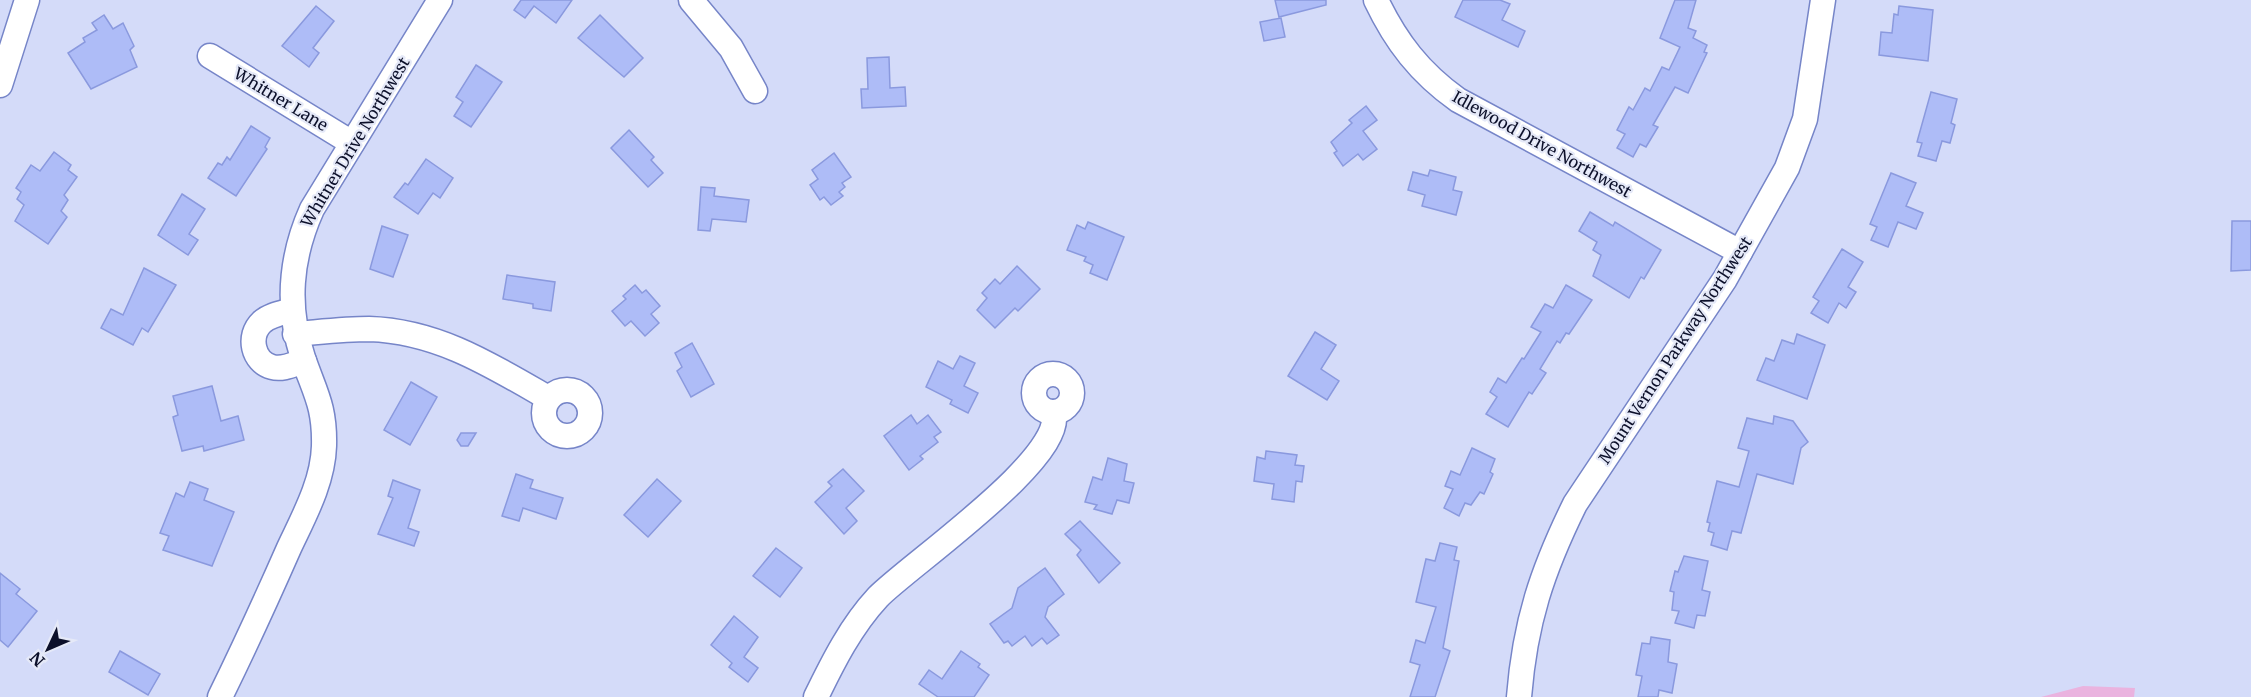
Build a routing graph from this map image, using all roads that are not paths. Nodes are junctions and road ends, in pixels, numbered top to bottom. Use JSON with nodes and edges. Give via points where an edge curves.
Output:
{"nodes":[{"id":1,"x":27,"y":0,"type":"edge"},
{"id":2,"x":440,"y":0,"type":"edge"},
{"id":3,"x":691,"y":0,"type":"edge"},
{"id":4,"x":1376,"y":0,"type":"edge"},
{"id":5,"x":1823,"y":0,"type":"edge"},
{"id":6,"x":210,"y":56,"type":"dead end"},
{"id":7,"x":0,"y":85,"type":"edge"},
{"id":8,"x":755,"y":91,"type":"dead end"},
{"id":9,"x":352,"y":143,"type":"junction"},
{"id":10,"x":1740,"y":252,"type":"junction"},
{"id":11,"x":292,"y":310,"type":"junction"},
{"id":12,"x":296,"y":334,"type":"junction"},
{"id":13,"x":304,"y":361,"type":"junction"},
{"id":14,"x":548,"y":398,"type":"dead end"},
{"id":15,"x":1053,"y":412,"type":"dead end"},
{"id":16,"x":220,"y":697,"type":"edge"},
{"id":17,"x":816,"y":697,"type":"edge"},
{"id":18,"x":1519,"y":697,"type":"edge"}],
"edges":[{"from":1,"to":7,"type":"street"},
{"from":2,"to":9,"type":"street","name":"Whitner Drive Northwest"},
{"from":3,"to":8,"type":"street","via":[[731,48]]},
{"from":4,"to":10,"type":"street","name":"Idlewood Drive Northwest","via":[[1406,53],[1458,100]]},
{"from":5,"to":10,"type":"street","name":"Mount Vernon Parkway Northwest","via":[[1812,88],[1798,143]]},
{"from":6,"to":9,"type":"street","name":"Whitner Lane"},
{"from":9,"to":11,"type":"street","name":"Whitner Drive Northwest","via":[[300,234],[292,273]]},
{"from":10,"to":18,"type":"street","name":"Mount Vernon Parkway Northwest","via":[[1575,504],[1540,581],[1527,629]]},
{"from":11,"to":12,"type":"street","name":"Whitner Drive Northwest"},
{"from":11,"to":13,"type":"street","via":[[260,323],[254,334],[254,348],[260,360],[273,367],[285,368]]},
{"from":12,"to":13,"type":"street","name":"Whitner Drive Northwest"},
{"from":12,"to":14,"type":"street","via":[[368,329],[420,336],[472,354]]},
{"from":13,"to":16,"type":"street","name":"Whitner Drive Northwest","via":[[324,419],[319,479]]},
{"from":15,"to":17,"type":"street","via":[[1045,443],[1012,483],[975,518],[899,577],[860,619],[832,662]]}]}
